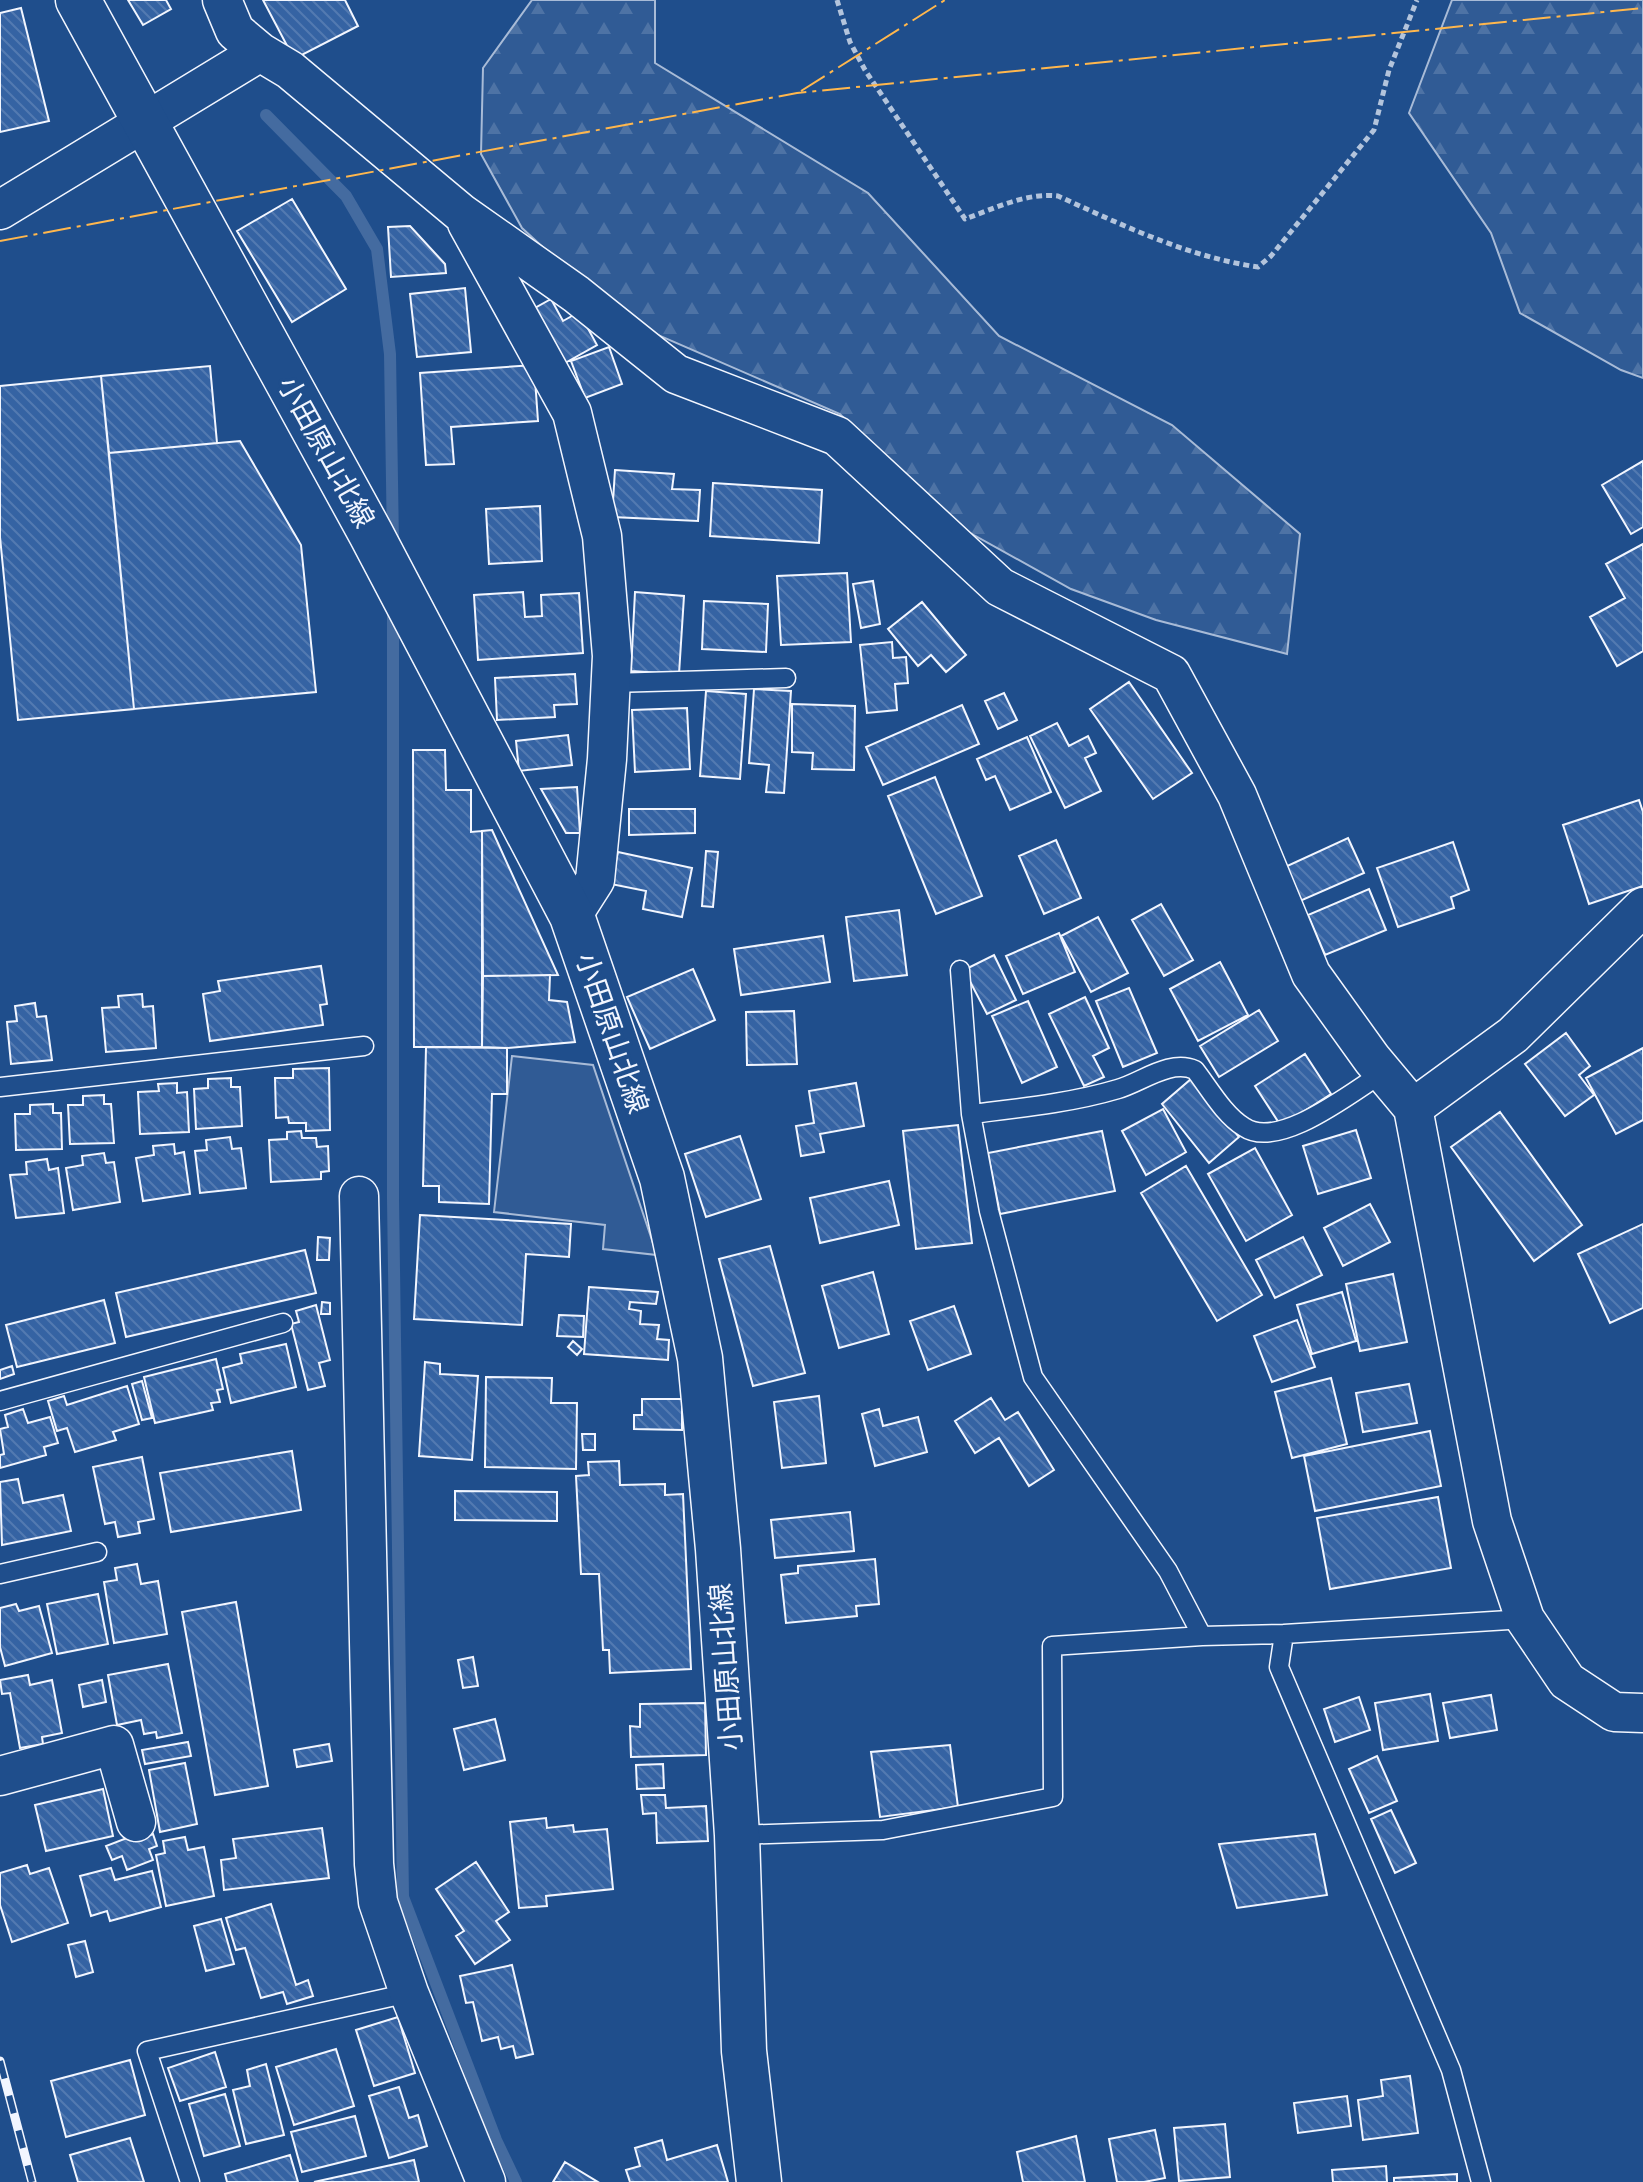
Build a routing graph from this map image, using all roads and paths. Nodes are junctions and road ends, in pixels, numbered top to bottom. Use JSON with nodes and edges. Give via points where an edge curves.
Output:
{"nodes":[{"id":1,"x":78,"y":0,"type":"edge"},
{"id":2,"x":222,"y":0,"type":"edge"},
{"id":3,"x":837,"y":0,"type":"edge"},
{"id":4,"x":1417,"y":0,"type":"edge"},
{"id":5,"x":260,"y":52,"type":"junction"},
{"id":6,"x":144,"y":122,"type":"junction"},
{"id":7,"x":0,"y":210,"type":"edge"},
{"id":8,"x":461,"y":213,"type":"junction"},
{"id":9,"x":786,"y":678,"type":"dead end"},
{"id":10,"x":611,"y":683,"type":"junction"},
{"id":11,"x":1643,"y":907,"type":"edge"},
{"id":12,"x":572,"y":916,"type":"junction"},
{"id":13,"x":960,"y":970,"type":"dead end"},
{"id":14,"x":364,"y":1046,"type":"dead end"},
{"id":15,"x":1384,"y":1072,"type":"junction"},
{"id":16,"x":0,"y":1087,"type":"edge"},
{"id":17,"x":1413,"y":1108,"type":"junction"},
{"id":18,"x":971,"y":1114,"type":"junction"},
{"id":19,"x":359,"y":1196,"type":"dead end"},
{"id":20,"x":283,"y":1323,"type":"dead end"},
{"id":21,"x":0,"y":1401,"type":"edge"},
{"id":22,"x":97,"y":1552,"type":"dead end"},
{"id":23,"x":0,"y":1574,"type":"edge"},
{"id":24,"x":1525,"y":1619,"type":"junction"},
{"id":25,"x":1284,"y":1634,"type":"junction"},
{"id":26,"x":1202,"y":1636,"type":"junction"},
{"id":27,"x":1643,"y":1713,"type":"edge"},
{"id":28,"x":0,"y":1776,"type":"edge"},
{"id":29,"x":136,"y":1822,"type":"dead end"},
{"id":30,"x":737,"y":1835,"type":"junction"},
{"id":31,"x":409,"y":1993,"type":"junction"},
{"id":32,"x":190,"y":2182,"type":"edge"},
{"id":33,"x":486,"y":2182,"type":"edge"},
{"id":34,"x":759,"y":2182,"type":"edge"},
{"id":35,"x":1481,"y":2182,"type":"edge"}],
"edges":[{"from":1,"to":6,"type":"main road","name":"小田原山北線"},
{"from":2,"to":5,"type":"street","via":[[235,31]]},
{"from":3,"to":4,"type":"path","via":[[865,70],[965,219],[1047,194],[1140,233],[1258,267],[1374,130],[1389,70]]},
{"from":5,"to":6,"type":"street"},
{"from":5,"to":8,"type":"street","via":[[290,70]]},
{"from":6,"to":7,"type":"street"},
{"from":6,"to":12,"type":"main road","name":"小田原山北線","via":[[371,534]]},
{"from":8,"to":10,"type":"street","via":[[572,413],[602,536]]},
{"from":8,"to":15,"type":"street","via":[[576,294],[676,374],[837,436],[1000,587],[1171,674],[1237,795],[1311,974]]},
{"from":9,"to":10,"type":"lane"},
{"from":10,"to":12,"type":"street","via":[[595,880]]},
{"from":11,"to":17,"type":"street","via":[[1513,1035]]},
{"from":12,"to":30,"type":"main road","name":"小田原山北線","via":[[662,1178],[700,1358]]},
{"from":13,"to":18,"type":"lane"},
{"from":14,"to":16,"type":"lane"},
{"from":15,"to":17,"type":"street"},
{"from":15,"to":18,"type":"lane","via":[[1291,1129],[1267,1133],[1245,1129],[1195,1070],[1185,1066],[1118,1089]]},
{"from":17,"to":24,"type":"street","via":[[1492,1521]]},
{"from":18,"to":26,"type":"lane","via":[[989,1211],[1033,1377],[1168,1571]]},
{"from":19,"to":31,"type":"street","via":[[374,1864],[378,1902]]},
{"from":20,"to":21,"type":"lane"},
{"from":22,"to":23,"type":"lane"},
{"from":24,"to":25,"type":"lane"},
{"from":24,"to":27,"type":"street","via":[[1567,1681],[1614,1712]]},
{"from":25,"to":26,"type":"lane"},
{"from":25,"to":35,"type":"lane","via":[[1279,1667],[1451,2070]]},
{"from":26,"to":30,"type":"lane","via":[[1052,1646],[1053,1797],[883,1830]]},
{"from":28,"to":29,"type":"street","via":[[114,1745]]},
{"from":30,"to":34,"type":"main road","name":"小田原山北線","via":[[744,2051]]},
{"from":31,"to":32,"type":"lane","via":[[147,2051]]},
{"from":31,"to":33,"type":"street"}]}
